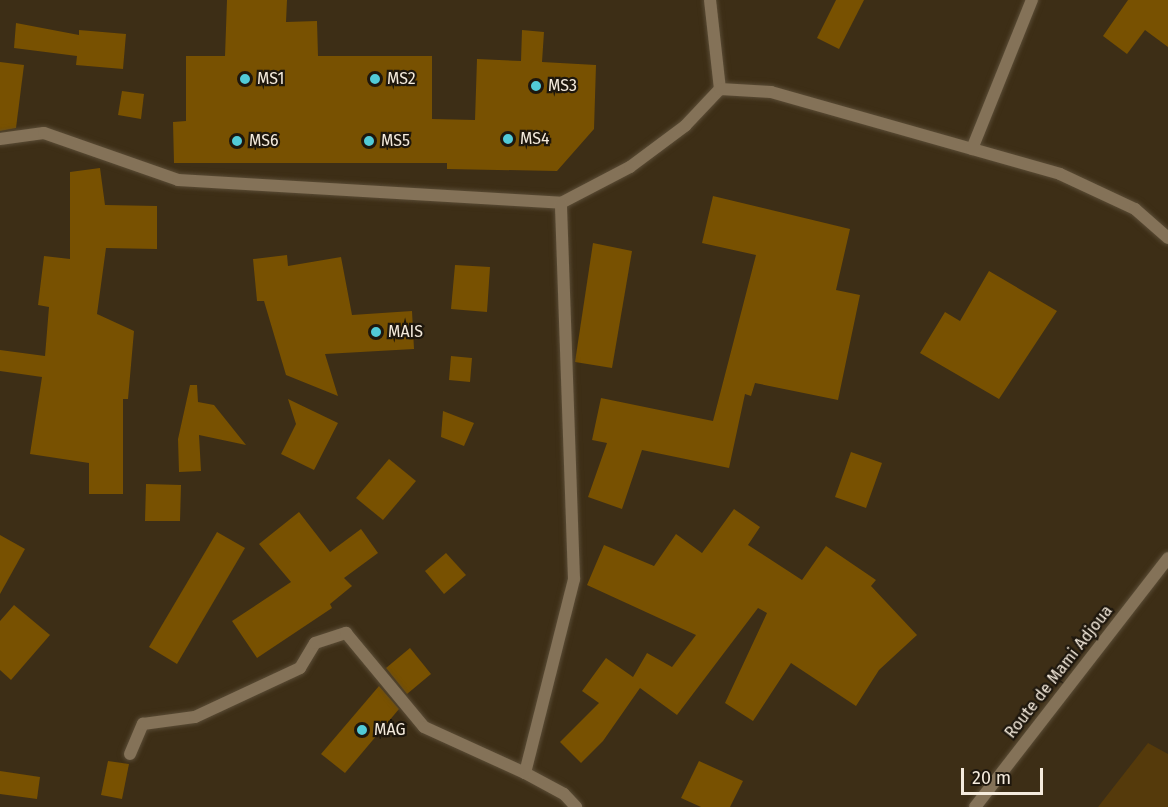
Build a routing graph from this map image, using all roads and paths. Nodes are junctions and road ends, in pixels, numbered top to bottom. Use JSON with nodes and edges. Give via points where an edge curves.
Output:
{"nodes":[{"id":1,"x":710,"y":0,"type":"edge"},
{"id":2,"x":1032,"y":0,"type":"edge"},
{"id":3,"x":720,"y":89,"type":"junction"},
{"id":4,"x":0,"y":139,"type":"edge"},
{"id":5,"x":972,"y":149,"type":"junction"},
{"id":6,"x":561,"y":203,"type":"junction"},
{"id":7,"x":1168,"y":238,"type":"edge"},
{"id":8,"x":1168,"y":558,"type":"edge"},
{"id":9,"x":130,"y":754,"type":"dead end"},
{"id":10,"x":525,"y":773,"type":"junction"},
{"id":11,"x":576,"y":807,"type":"edge"},
{"id":12,"x":975,"y":807,"type":"edge"}],
"edges":[{"from":1,"to":3,"type":"street"},
{"from":2,"to":5,"type":"street"},
{"from":3,"to":5,"type":"street","via":[[771,92]]},
{"from":3,"to":6,"type":"street","via":[[685,126],[630,167]]},
{"from":4,"to":6,"type":"street","via":[[44,133],[178,180]]},
{"from":5,"to":7,"type":"street","via":[[1060,174],[1135,209]]},
{"from":6,"to":10,"type":"street","via":[[574,579]]},
{"from":8,"to":12,"type":"street","name":"Route de Mami Adjoua"},
{"from":9,"to":10,"type":"street","via":[[143,724],[195,717],[300,668],[315,643],[346,633],[424,727]]},
{"from":10,"to":11,"type":"street","via":[[564,794]]}]}
